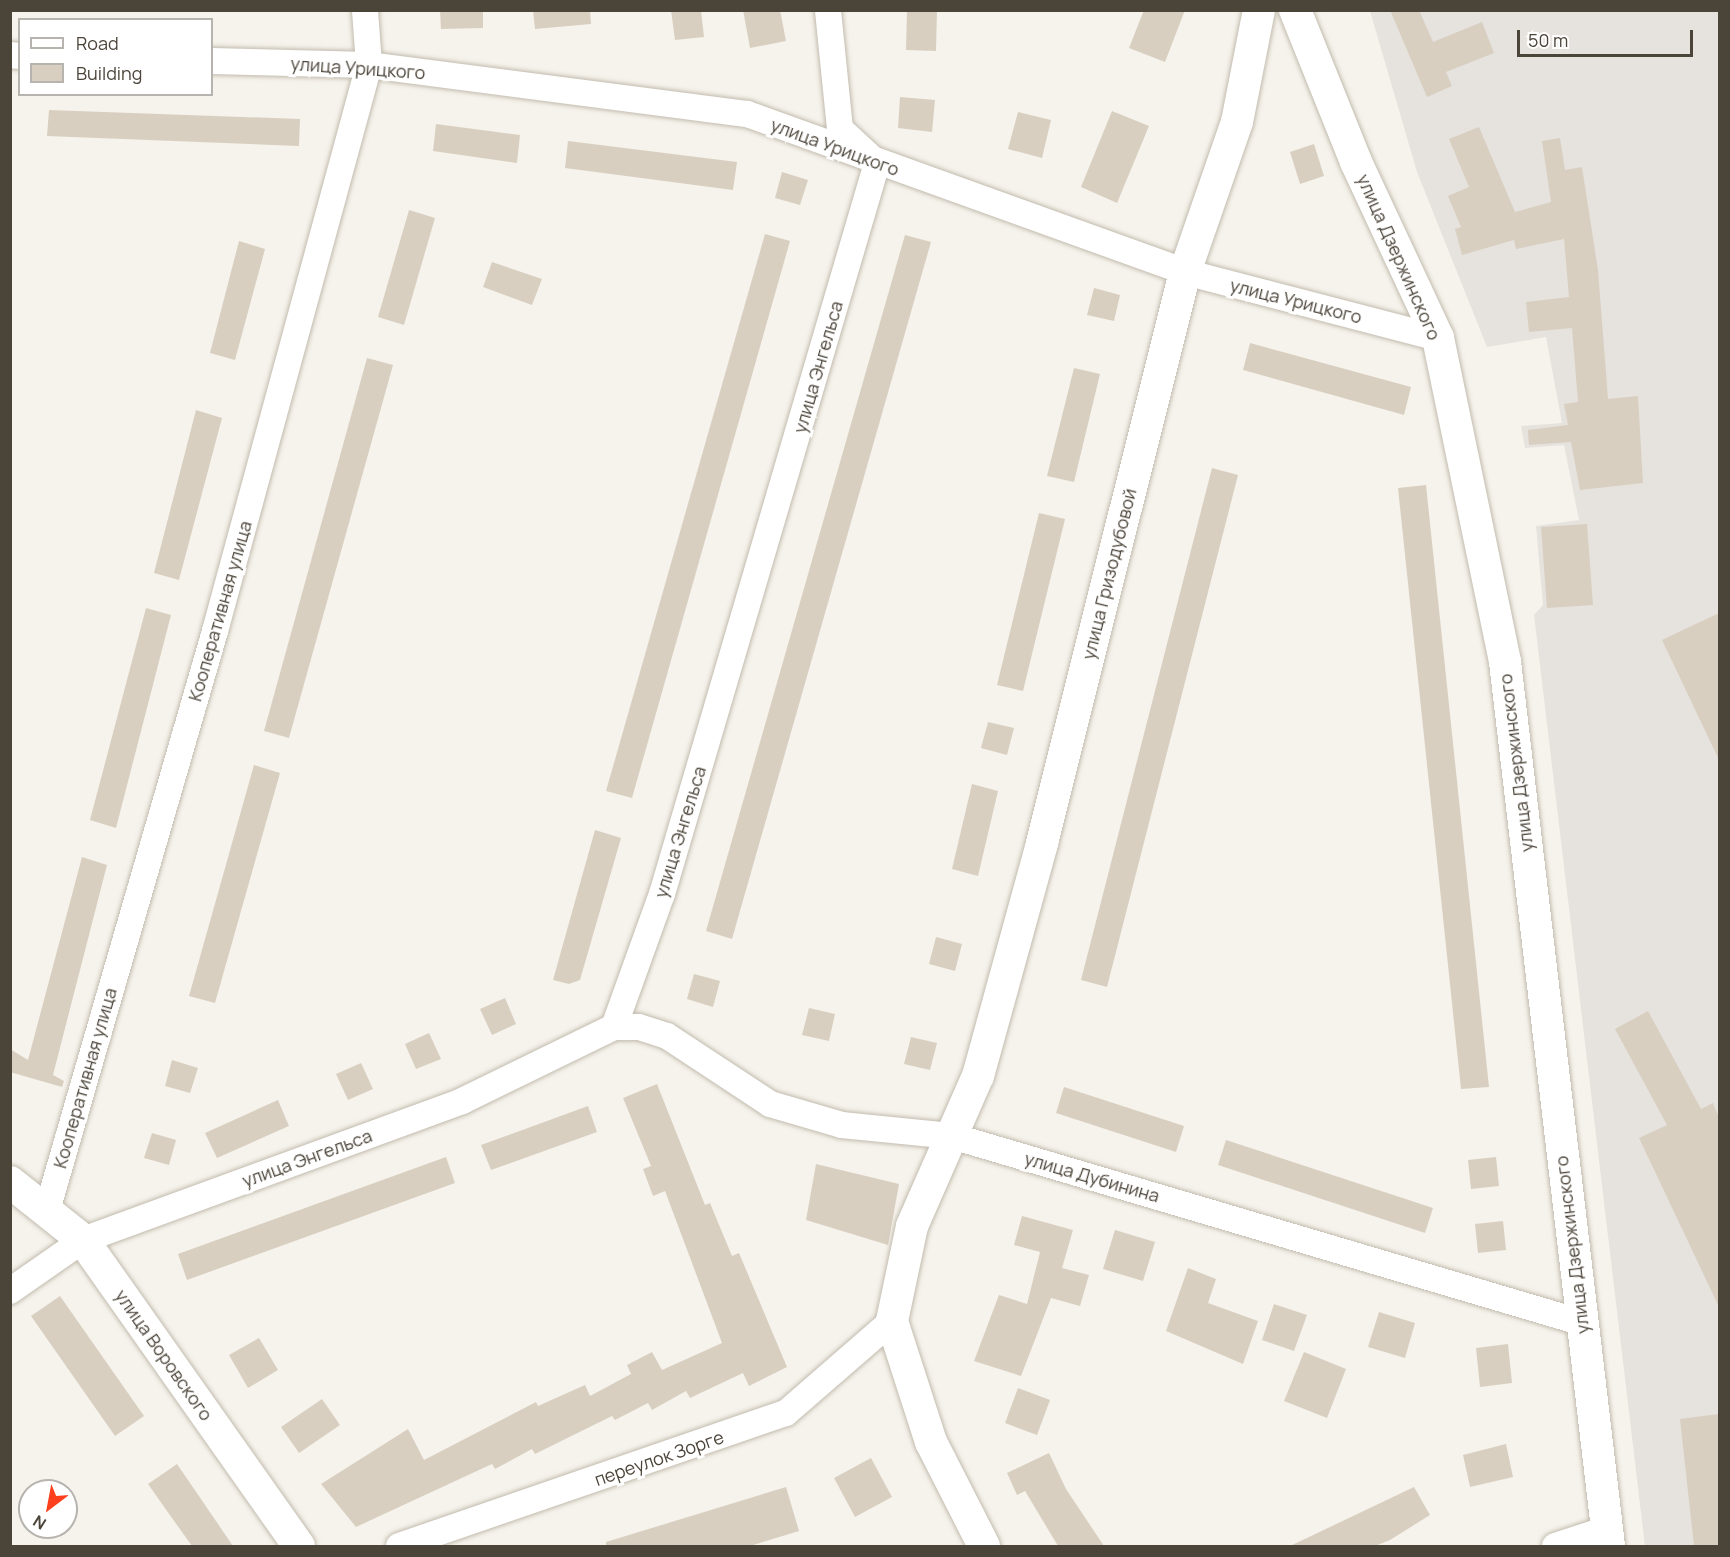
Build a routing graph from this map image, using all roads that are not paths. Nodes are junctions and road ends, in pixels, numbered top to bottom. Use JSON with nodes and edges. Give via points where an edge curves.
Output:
{"nodes":[{"id":1,"x":365,"y":10,"type":"edge"},
{"id":2,"x":828,"y":10,"type":"edge"},
{"id":3,"x":1259,"y":10,"type":"edge"},
{"id":4,"x":1295,"y":10,"type":"edge"},
{"id":5,"x":213,"y":61,"type":"edge"},
{"id":6,"x":369,"y":65,"type":"junction"},
{"id":7,"x":877,"y":163,"type":"junction"},
{"id":8,"x":1185,"y":272,"type":"junction"},
{"id":9,"x":1438,"y":338,"type":"junction"},
{"id":10,"x":614,"y":1027,"type":"junction"},
{"id":11,"x":952,"y":1136,"type":"junction"},
{"id":12,"x":10,"y":1182,"type":"edge"},
{"id":13,"x":48,"y":1207,"type":"junction"},
{"id":14,"x":83,"y":1240,"type":"junction"},
{"id":15,"x":10,"y":1291,"type":"edge"},
{"id":16,"x":892,"y":1321,"type":"junction"},
{"id":17,"x":1580,"y":1322,"type":"junction"},
{"id":18,"x":1608,"y":1538,"type":"edge"},
{"id":19,"x":299,"y":1546,"type":"edge"},
{"id":20,"x":399,"y":1546,"type":"edge"},
{"id":21,"x":984,"y":1546,"type":"edge"},
{"id":22,"x":1555,"y":1546,"type":"edge"}],
"edges":[{"from":1,"to":6,"type":"street","name":"Кооперативная улица"},
{"from":2,"to":7,"type":"street","via":[[840,129]]},
{"from":3,"to":8,"type":"street","name":"улица Гризодубовой","via":[[1237,122]]},
{"from":4,"to":9,"type":"street","name":"улица Дзержинского","via":[[1356,162]]},
{"from":5,"to":6,"type":"street","name":"улица Урицкого"},
{"from":6,"to":7,"type":"street","name":"улица Урицкого","via":[[747,114]]},
{"from":6,"to":13,"type":"street","name":"Кооперативная улица","via":[[212,642]]},
{"from":7,"to":8,"type":"street","name":"улица Урицкого"},
{"from":7,"to":10,"type":"street","name":"улица Энгельса","via":[[662,894]]},
{"from":8,"to":9,"type":"street","name":"улица Урицкого"},
{"from":8,"to":11,"type":"street","name":"улица Гризодубовой","via":[[1039,854],[978,1077]]},
{"from":9,"to":17,"type":"street","name":"улица Дзержинского","via":[[1505,662]]},
{"from":10,"to":11,"type":"street","name":"улица Дубинина","via":[[639,1027],[667,1036],[770,1104],[842,1125]]},
{"from":10,"to":14,"type":"street","name":"улица Энгельса","via":[[462,1101]]},
{"from":11,"to":16,"type":"street","name":"улица Гризодубовой","via":[[912,1226]]},
{"from":11,"to":17,"type":"street","name":"улица Дубинина"},
{"from":12,"to":13,"type":"street","name":"улица Воровского"},
{"from":13,"to":14,"type":"street","name":"улица Воровского"},
{"from":14,"to":15,"type":"street","name":"улица Энгельса"},
{"from":14,"to":19,"type":"street","name":"улица Воровского"},
{"from":16,"to":20,"type":"street","name":"переулок Зорге","via":[[786,1413]]},
{"from":16,"to":21,"type":"street","via":[[931,1442]]},
{"from":17,"to":18,"type":"street","name":"улица Дзержинского"},
{"from":18,"to":22,"type":"street"}]}
